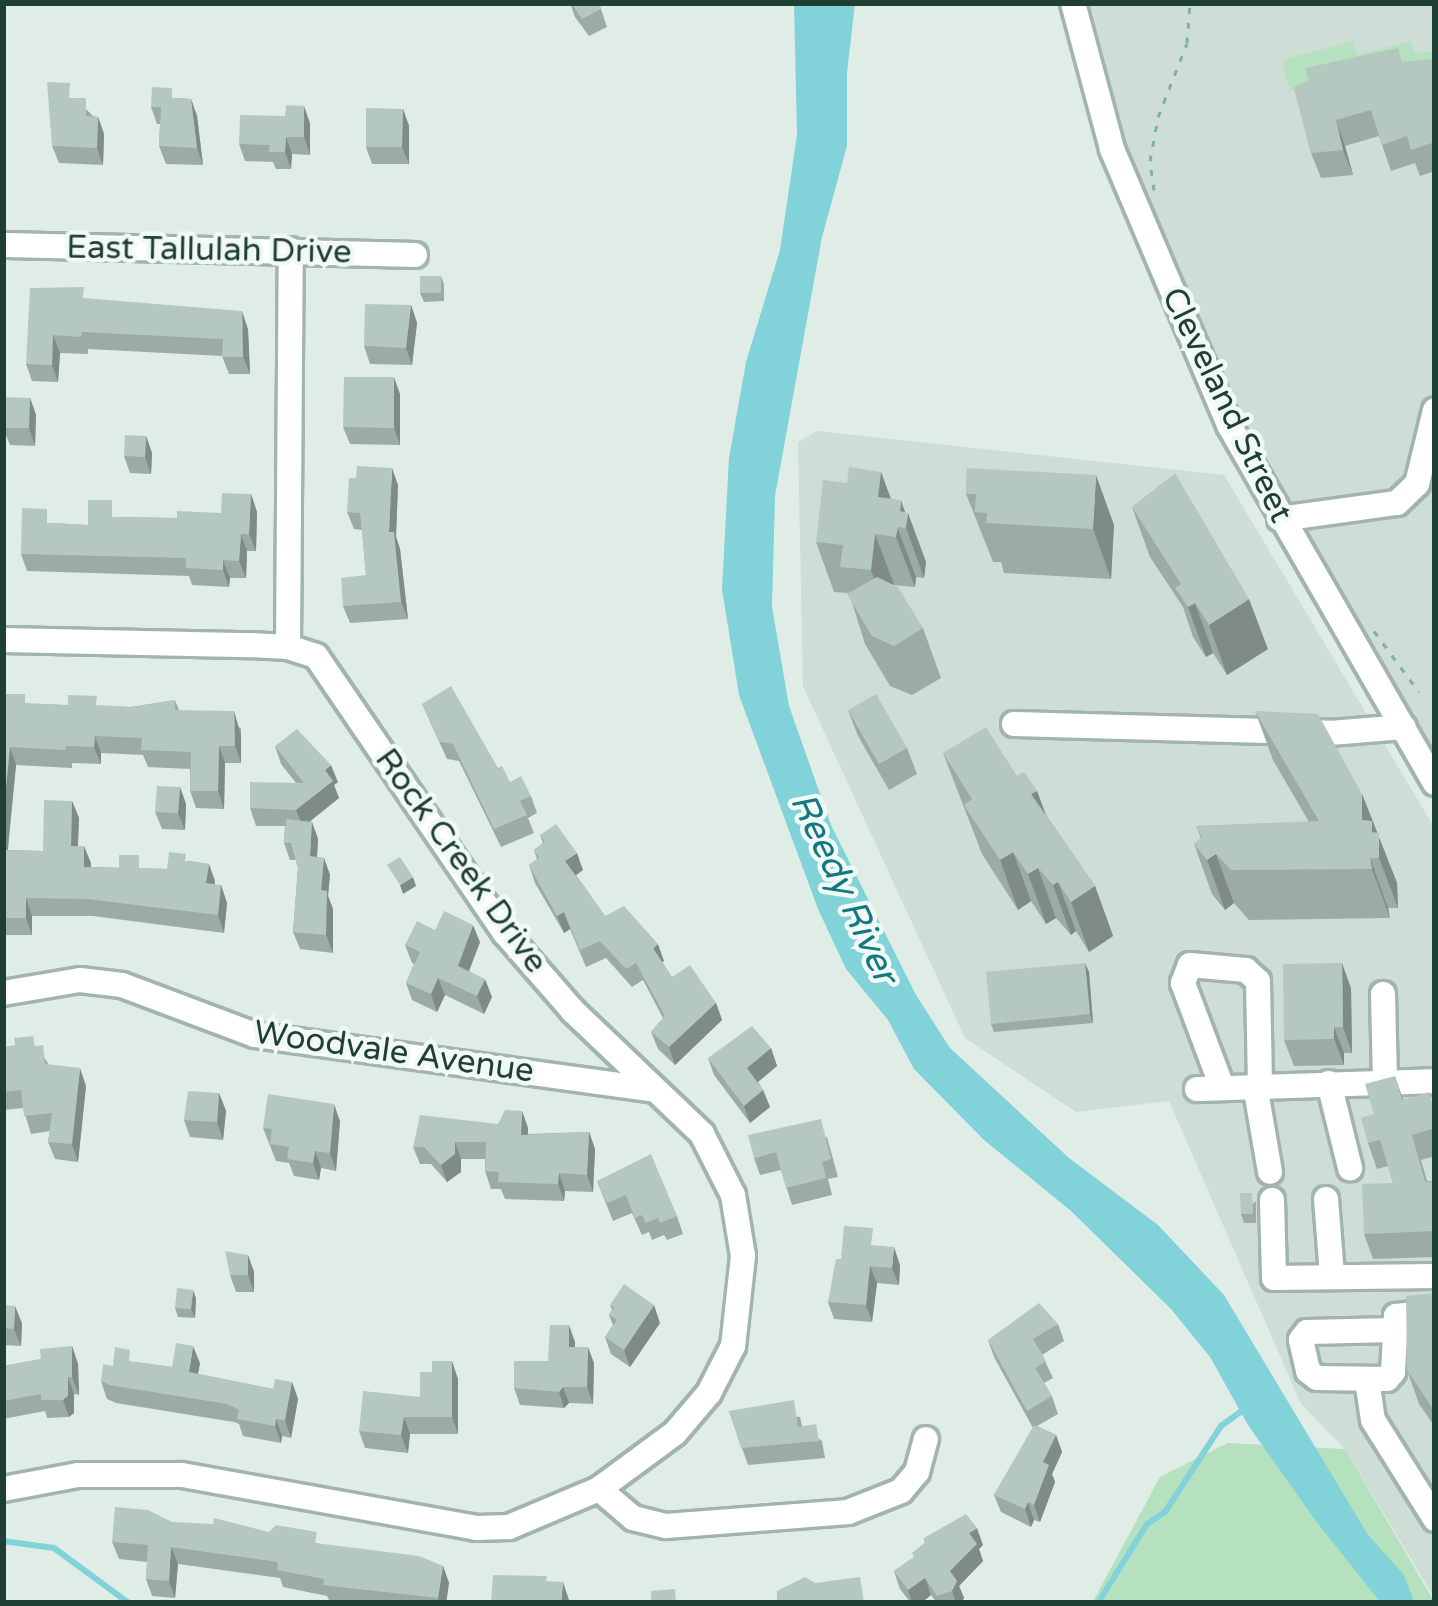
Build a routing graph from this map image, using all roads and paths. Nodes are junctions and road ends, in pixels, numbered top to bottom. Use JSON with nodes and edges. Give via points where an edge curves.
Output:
{"nodes":[{"id":1,"x":1073,"y":3,"type":"edge"},
{"id":2,"x":1190,"y":3,"type":"edge"},
{"id":3,"x":1156,"y":199,"type":"dead end"},
{"id":4,"x":3,"y":245,"type":"edge"},
{"id":5,"x":291,"y":250,"type":"junction"},
{"id":6,"x":415,"y":255,"type":"dead end"},
{"id":7,"x":1435,"y":410,"type":"edge"},
{"id":8,"x":1426,"y":483,"type":"edge"},
{"id":9,"x":1280,"y":519,"type":"junction"},
{"id":10,"x":1371,"y":626,"type":"dead end"},
{"id":11,"x":3,"y":640,"type":"edge"},
{"id":12,"x":288,"y":647,"type":"junction"},
{"id":13,"x":1419,"y":692,"type":"dead end"},
{"id":14,"x":1013,"y":724,"type":"dead end"},
{"id":15,"x":1404,"y":727,"type":"junction"},
{"id":16,"x":1435,"y":783,"type":"edge"},
{"id":17,"x":3,"y":993,"type":"edge"},
{"id":18,"x":1383,"y":994,"type":"dead end"},
{"id":19,"x":1435,"y":1081,"type":"edge"},
{"id":20,"x":1385,"y":1082,"type":"junction"},
{"id":21,"x":1329,"y":1083,"type":"junction"},
{"id":22,"x":1257,"y":1085,"type":"junction"},
{"id":23,"x":650,"y":1089,"type":"junction"},
{"id":24,"x":1350,"y":1168,"type":"dead end"},
{"id":25,"x":1270,"y":1172,"type":"dead end"},
{"id":26,"x":1327,"y":1199,"type":"dead end"},
{"id":27,"x":1272,"y":1200,"type":"dead end"},
{"id":28,"x":1332,"y":1276,"type":"junction"},
{"id":29,"x":1435,"y":1276,"type":"edge"},
{"id":30,"x":1435,"y":1312,"type":"edge"},
{"id":31,"x":1394,"y":1330,"type":"junction"},
{"id":32,"x":1367,"y":1380,"type":"junction"},
{"id":33,"x":926,"y":1439,"type":"dead end"},
{"id":34,"x":3,"y":1489,"type":"edge"},
{"id":35,"x":598,"y":1489,"type":"junction"},
{"id":36,"x":1435,"y":1519,"type":"edge"}],
"edges":[{"from":1,"to":9,"type":"street","name":"Cleveland Street","via":[[1112,149],[1228,425]]},
{"from":2,"to":3,"type":"path","via":[[1187,43],[1150,161]]},
{"from":4,"to":5,"type":"street","name":"East Tallulah Drive"},
{"from":5,"to":6,"type":"street","name":"East Tallulah Drive"},
{"from":5,"to":12,"type":"street"},
{"from":7,"to":8,"type":"street"},
{"from":8,"to":9,"type":"street","via":[[1397,502]]},
{"from":9,"to":15,"type":"street","name":"Cleveland Street"},
{"from":10,"to":13,"type":"path"},
{"from":11,"to":12,"type":"street"},
{"from":12,"to":23,"type":"street","name":"Rock Creek Drive","via":[[316,656],[505,933]]},
{"from":14,"to":15,"type":"street","via":[[1330,733]]},
{"from":15,"to":16,"type":"street","name":"Cleveland Street"},
{"from":17,"to":23,"type":"street","name":"Woodvale Avenue","via":[[80,980],[122,985],[255,1035]]},
{"from":18,"to":20,"type":"street"},
{"from":19,"to":20,"type":"street"},
{"from":20,"to":21,"type":"street"},
{"from":21,"to":22,"type":"street"},
{"from":21,"to":24,"type":"street"},
{"from":22,"to":22,"type":"street","via":[[1258,981],[1246,970],[1190,965],[1183,983],[1210,1088]]},
{"from":22,"to":25,"type":"street"},
{"from":23,"to":35,"type":"street","name":"Rock Creek Drive","via":[[718,1157],[740,1223],[743,1294],[733,1346],[709,1393],[675,1432]]},
{"from":26,"to":28,"type":"street"},
{"from":27,"to":28,"type":"street","via":[[1274,1278]]},
{"from":28,"to":29,"type":"street"},
{"from":30,"to":31,"type":"street","via":[[1396,1316]]},
{"from":31,"to":32,"type":"street","via":[[1393,1372]]},
{"from":31,"to":32,"type":"street","via":[[1306,1332],[1301,1340],[1317,1378]]},
{"from":32,"to":36,"type":"street","via":[[1373,1420]]},
{"from":33,"to":35,"type":"street","via":[[917,1472],[901,1491],[848,1512],[666,1526],[633,1518]]},
{"from":34,"to":35,"type":"street","name":"Rock Creek Drive","via":[[78,1475],[181,1475],[492,1529]]}]}
